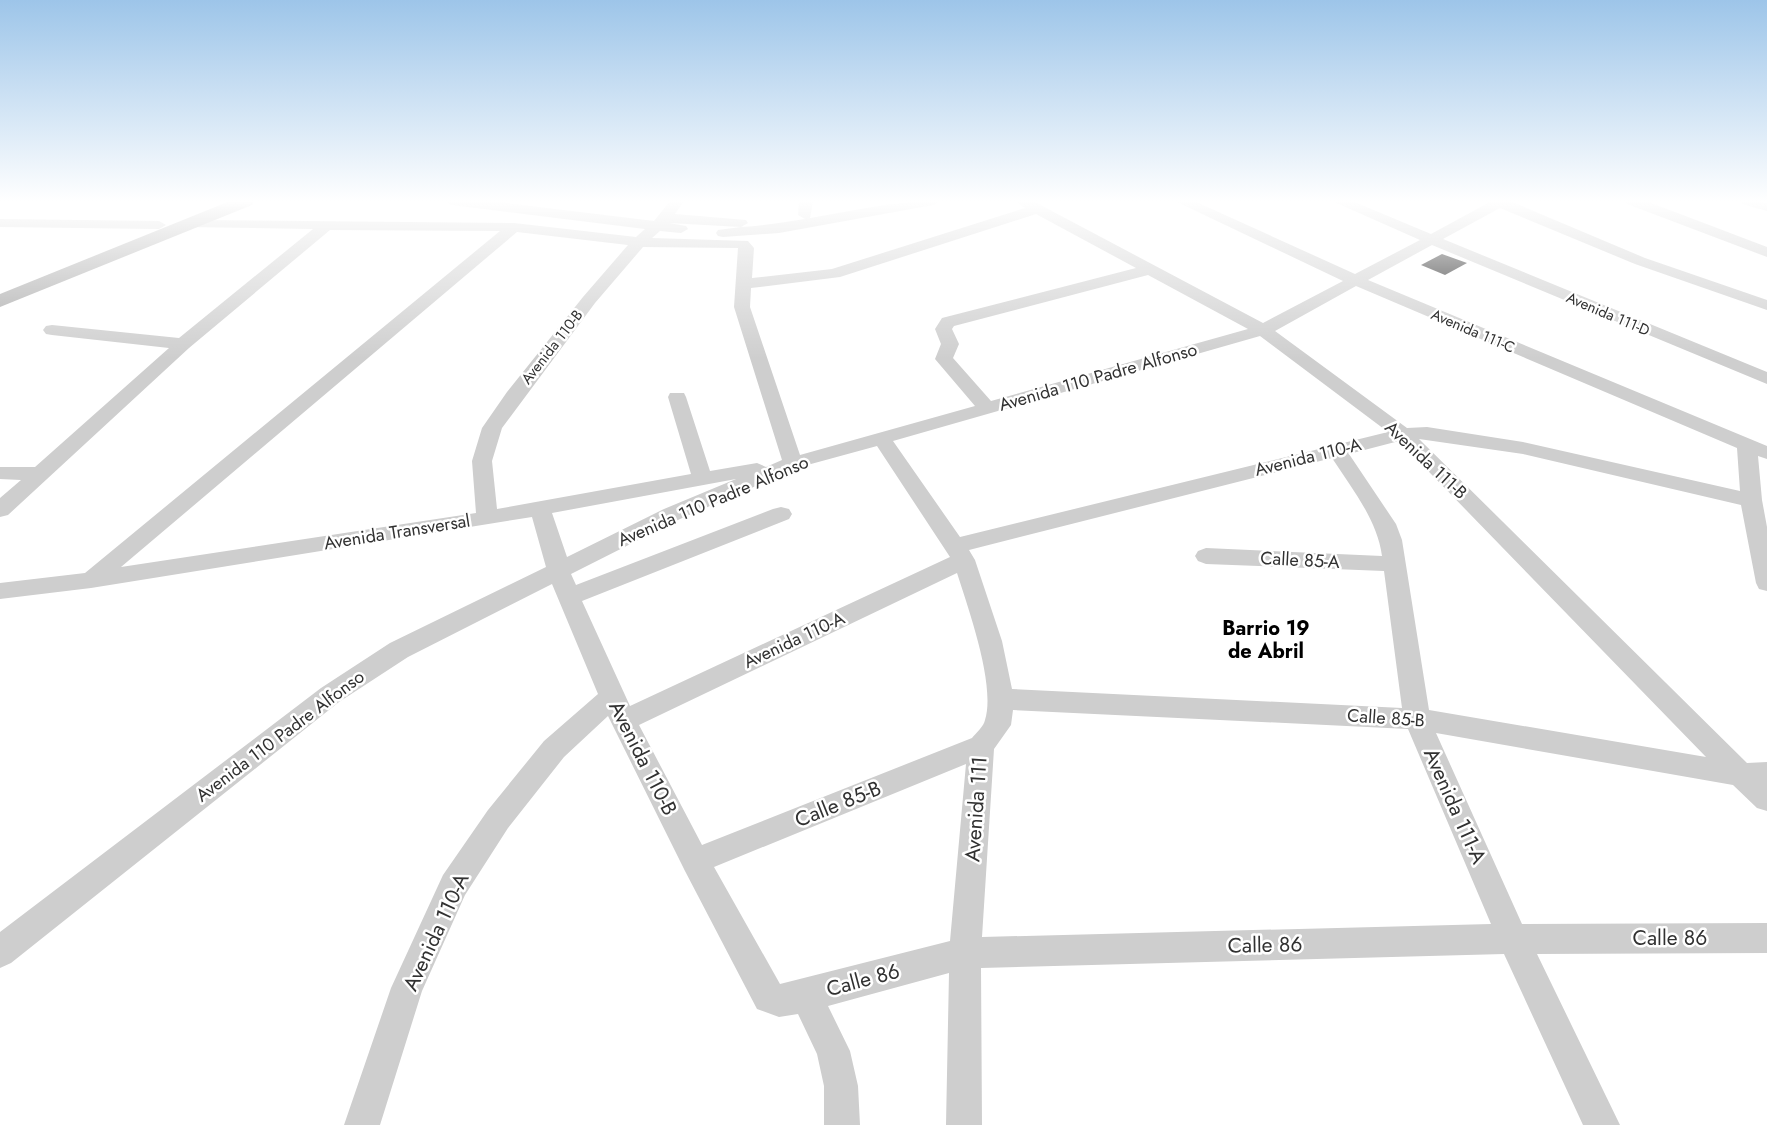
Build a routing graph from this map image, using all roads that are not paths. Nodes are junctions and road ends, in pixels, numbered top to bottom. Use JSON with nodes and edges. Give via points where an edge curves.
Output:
{"nodes":[{"id":1,"x":85,"y":254,"type":"edge"},
{"id":2,"x":118,"y":254,"type":"edge"},
{"id":3,"x":293,"y":254,"type":"edge"},
{"id":4,"x":482,"y":254,"type":"edge"},
{"id":5,"x":629,"y":254,"type":"edge"},
{"id":6,"x":746,"y":254,"type":"edge"},
{"id":7,"x":892,"y":254,"type":"edge"},
{"id":8,"x":1122,"y":254,"type":"edge"},
{"id":9,"x":1296,"y":254,"type":"edge"},
{"id":10,"x":1406,"y":254,"type":"edge"},
{"id":11,"x":1465,"y":254,"type":"edge"},
{"id":12,"x":1624,"y":254,"type":"edge"},
{"id":13,"x":1151,"y":269,"type":"junction"},
{"id":14,"x":1354,"y":280,"type":"junction"},
{"id":15,"x":744,"y":284,"type":"junction"},
{"id":16,"x":0,"y":286,"type":"edge"},
{"id":17,"x":0,"y":301,"type":"edge"},
{"id":18,"x":1767,"y":304,"type":"edge"},
{"id":19,"x":52,"y":330,"type":"dead end"},
{"id":20,"x":1264,"y":330,"type":"junction"},
{"id":21,"x":183,"y":344,"type":"junction"},
{"id":22,"x":1767,"y":379,"type":"edge"},
{"id":23,"x":678,"y":397,"type":"dead end"},
{"id":24,"x":988,"y":409,"type":"junction"},
{"id":25,"x":1403,"y":434,"type":"junction"},
{"id":26,"x":882,"y":440,"type":"junction"},
{"id":27,"x":1337,"y":450,"type":"junction"},
{"id":28,"x":1757,"y":450,"type":"edge"},
{"id":29,"x":793,"y":463,"type":"junction"},
{"id":30,"x":0,"y":473,"type":"edge"},
{"id":31,"x":38,"y":474,"type":"junction"},
{"id":32,"x":702,"y":478,"type":"junction"},
{"id":33,"x":660,"y":487,"type":"junction"},
{"id":34,"x":1750,"y":500,"type":"junction"},
{"id":35,"x":540,"y":509,"type":"junction"},
{"id":36,"x":0,"y":510,"type":"edge"},
{"id":37,"x":672,"y":514,"type":"junction"},
{"id":38,"x":781,"y":514,"type":"dead end"},
{"id":39,"x":487,"y":518,"type":"junction"},
{"id":40,"x":960,"y":553,"type":"junction"},
{"id":41,"x":1206,"y":556,"type":"dead end"},
{"id":42,"x":1393,"y":564,"type":"junction"},
{"id":43,"x":558,"y":571,"type":"junction"},
{"id":44,"x":91,"y":580,"type":"junction"},
{"id":45,"x":1767,"y":583,"type":"edge"},
{"id":46,"x":0,"y":591,"type":"edge"},
{"id":47,"x":568,"y":597,"type":"junction"},
{"id":48,"x":1001,"y":698,"type":"junction"},
{"id":49,"x":618,"y":709,"type":"junction"},
{"id":50,"x":1417,"y":719,"type":"junction"},
{"id":51,"x":981,"y":746,"type":"junction"},
{"id":52,"x":1767,"y":774,"type":"edge"},
{"id":53,"x":1741,"y":776,"type":"junction"},
{"id":54,"x":1767,"y":799,"type":"edge"},
{"id":55,"x":695,"y":862,"type":"junction"},
{"id":56,"x":1767,"y":938,"type":"edge"},
{"id":57,"x":1512,"y":939,"type":"junction"},
{"id":58,"x":0,"y":952,"type":"edge"},
{"id":59,"x":965,"y":953,"type":"junction"},
{"id":60,"x":806,"y":995,"type":"junction"},
{"id":61,"x":769,"y":997,"type":"joint"},
{"id":62,"x":362,"y":1125,"type":"edge"},
{"id":63,"x":842,"y":1125,"type":"edge"},
{"id":64,"x":964,"y":1125,"type":"edge"},
{"id":65,"x":1602,"y":1125,"type":"edge"}],
"edges":[{"from":1,"to":16,"type":"main road"},
{"from":2,"to":17,"type":"main road"},
{"from":3,"to":21,"type":"street"},
{"from":4,"to":44,"type":"street"},
{"from":5,"to":39,"type":"street","name":"Avenida 110-B","via":[[577,315],[492,428],[482,461]]},
{"from":6,"to":15,"type":"street"},
{"from":7,"to":15,"type":"street","via":[[834,274]]},
{"from":8,"to":13,"type":"street","name":"Avenida 111-B"},
{"from":9,"to":14,"type":"street","name":"Avenida 111-C"},
{"from":10,"to":14,"type":"street","name":"Avenida 110 Padre Alfonso"},
{"from":11,"to":22,"type":"street","name":"Avenida 111-D"},
{"from":12,"to":18,"type":"street"},
{"from":13,"to":20,"type":"street","name":"Avenida 111-B"},
{"from":13,"to":24,"type":"street","via":[[948,322],[943,329],[950,344],[944,359]]},
{"from":14,"to":20,"type":"street","name":"Avenida 110 Padre Alfonso"},
{"from":14,"to":28,"type":"street","name":"Avenida 111-C"},
{"from":15,"to":29,"type":"street","via":[[742,307]]},
{"from":19,"to":21,"type":"street"},
{"from":20,"to":24,"type":"street","name":"Avenida 110 Padre Alfonso"},
{"from":20,"to":25,"type":"street","name":"Avenida 111-B"},
{"from":21,"to":31,"type":"street"},
{"from":23,"to":32,"type":"street"},
{"from":24,"to":26,"type":"street","name":"Avenida 110 Padre Alfonso"},
{"from":25,"to":27,"type":"street","name":"Avenida 110-A"},
{"from":25,"to":34,"type":"street","name":"Avenida 110-A","via":[[1427,433],[1523,448]]},
{"from":25,"to":53,"type":"street","name":"Avenida 111-B"},
{"from":26,"to":29,"type":"street","name":"Avenida 110 Padre Alfonso"},
{"from":26,"to":40,"type":"street","name":"Avenida 111"},
{"from":27,"to":40,"type":"street","name":"Avenida 110-A"},
{"from":27,"to":42,"type":"street","name":"Avenida 111-A","via":[[1385,524],[1391,540]]},
{"from":28,"to":34,"type":"street"},
{"from":29,"to":32,"type":"street","name":"Avenida Transversal"},
{"from":29,"to":37,"type":"street","name":"Avenida 110 Padre Alfonso"},
{"from":30,"to":31,"type":"street"},
{"from":31,"to":36,"type":"street"},
{"from":32,"to":33,"type":"street","name":"Avenida Transversal"},
{"from":33,"to":35,"type":"street","name":"Avenida Transversal"},
{"from":33,"to":37,"type":"street"},
{"from":34,"to":45,"type":"street"},
{"from":35,"to":39,"type":"street","name":"Avenida Transversal"},
{"from":35,"to":43,"type":"street","name":"Avenida 110-B"},
{"from":37,"to":43,"type":"street","name":"Avenida 110 Padre Alfonso"},
{"from":38,"to":47,"type":"street"},
{"from":39,"to":44,"type":"street","name":"Avenida Transversal"},
{"from":40,"to":48,"type":"street","name":"Avenida 111","via":[[990,641]]},
{"from":40,"to":49,"type":"street","name":"Avenida 110-A"},
{"from":41,"to":42,"type":"street","name":"Calle 85-A"},
{"from":42,"to":50,"type":"street","name":"Avenida 111-A"},
{"from":43,"to":47,"type":"street","name":"Avenida 110-B"},
{"from":43,"to":58,"type":"street","name":"Avenida 110 Padre Alfonso","via":[[399,650],[330,695]]},
{"from":44,"to":46,"type":"street","name":"Avenida Transversal"},
{"from":47,"to":49,"type":"street","name":"Avenida 110-B"},
{"from":48,"to":50,"type":"street","name":"Calle 85-B"},
{"from":48,"to":51,"type":"street","name":"Avenida 111","via":[[998,725]]},
{"from":49,"to":55,"type":"street","name":"Avenida 110-B"},
{"from":49,"to":62,"type":"street","name":"Avenida 110-A","via":[[554,749],[498,819],[454,885],[408,988]]},
{"from":50,"to":53,"type":"street","name":"Calle 85-B"},
{"from":50,"to":57,"type":"street","name":"Avenida 111-A"},
{"from":51,"to":55,"type":"street","name":"Calle 85-B"},
{"from":51,"to":59,"type":"street","name":"Avenida 111"},
{"from":52,"to":53,"type":"street","name":"Calle 85-B"},
{"from":53,"to":54,"type":"street","name":"Avenida 111-B"},
{"from":55,"to":61,"type":"street","name":"Avenida 110-B"},
{"from":56,"to":57,"type":"street","name":"Calle 86"},
{"from":57,"to":59,"type":"street","name":"Calle 86"},
{"from":57,"to":65,"type":"street","name":"Avenida 111-A"},
{"from":59,"to":60,"type":"street","name":"Calle 86"},
{"from":59,"to":64,"type":"street","name":"Avenida 111"},
{"from":60,"to":61,"type":"street","name":"Calle 86","via":[[779,1001]]},
{"from":60,"to":63,"type":"street","via":[[833,1052],[841,1086]]}]}
